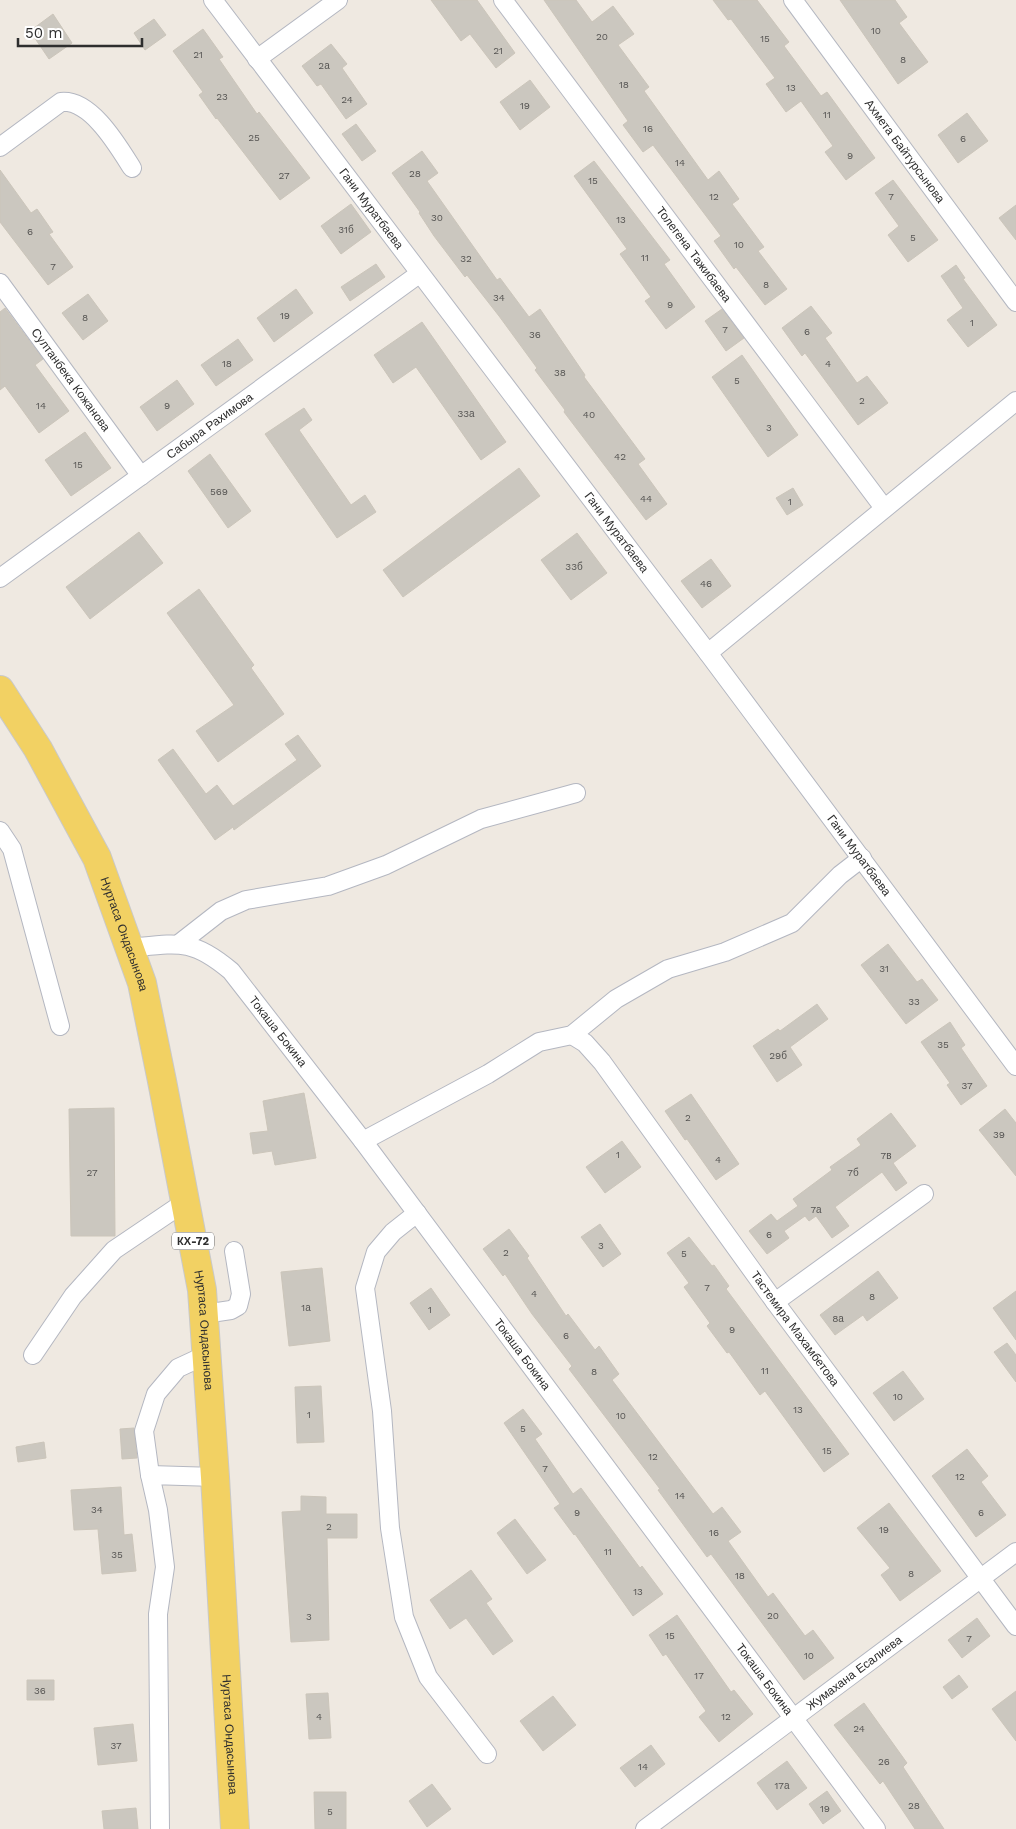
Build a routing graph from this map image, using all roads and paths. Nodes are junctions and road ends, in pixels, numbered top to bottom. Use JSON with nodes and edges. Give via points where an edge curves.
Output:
{"nodes":[{"id":1,"x":213,"y":0,"type":"edge"},
{"id":2,"x":338,"y":0,"type":"edge"},
{"id":3,"x":503,"y":0,"type":"edge"},
{"id":4,"x":793,"y":0,"type":"edge"},
{"id":5,"x":257,"y":59,"type":"junction"},
{"id":6,"x":0,"y":147,"type":"edge"},
{"id":7,"x":132,"y":168,"type":"dead end"},
{"id":8,"x":420,"y":274,"type":"junction"},
{"id":9,"x":0,"y":283,"type":"edge"},
{"id":10,"x":1016,"y":302,"type":"edge"},
{"id":11,"x":1016,"y":401,"type":"edge"},
{"id":12,"x":141,"y":476,"type":"junction"},
{"id":13,"x":884,"y":508,"type":"junction"},
{"id":14,"x":0,"y":578,"type":"edge"},
{"id":15,"x":708,"y":653,"type":"junction"},
{"id":16,"x":0,"y":690,"type":"edge"},
{"id":17,"x":576,"y":793,"type":"dead end"},
{"id":18,"x":0,"y":832,"type":"edge"},
{"id":19,"x":862,"y":858,"type":"junction"},
{"id":20,"x":180,"y":943,"type":"junction"},
{"id":21,"x":130,"y":948,"type":"junction"},
{"id":22,"x":60,"y":1026,"type":"dead end"},
{"id":23,"x":572,"y":1035,"type":"junction"},
{"id":24,"x":1016,"y":1066,"type":"edge"},
{"id":25,"x":364,"y":1141,"type":"junction"},
{"id":26,"x":924,"y":1194,"type":"dead end"},
{"id":27,"x":185,"y":1202,"type":"junction"},
{"id":28,"x":417,"y":1213,"type":"junction"},
{"id":29,"x":234,"y":1251,"type":"dead end"},
{"id":30,"x":775,"y":1302,"type":"junction"},
{"id":31,"x":204,"y":1314,"type":"junction"},
{"id":32,"x":206,"y":1354,"type":"junction"},
{"id":33,"x":32,"y":1355,"type":"dead end"},
{"id":34,"x":150,"y":1475,"type":"junction"},
{"id":35,"x":215,"y":1478,"type":"junction"},
{"id":36,"x":1016,"y":1552,"type":"edge"},
{"id":37,"x":980,"y":1579,"type":"junction"},
{"id":38,"x":1016,"y":1626,"type":"edge"},
{"id":39,"x":794,"y":1716,"type":"junction"},
{"id":40,"x":487,"y":1754,"type":"dead end"},
{"id":41,"x":160,"y":1829,"type":"edge"},
{"id":42,"x":236,"y":1829,"type":"edge"},
{"id":43,"x":645,"y":1829,"type":"edge"},
{"id":44,"x":876,"y":1829,"type":"edge"}],
"edges":[{"from":1,"to":5,"type":"street","name":"Гани Муратбаева"},
{"from":2,"to":5,"type":"street"},
{"from":3,"to":13,"type":"street","name":"Толегена Тажибаева"},
{"from":4,"to":10,"type":"street","name":"Ахмета Байтурсынова"},
{"from":5,"to":8,"type":"street","name":"Гани Муратбаева"},
{"from":6,"to":7,"type":"street","via":[[61,102],[69,102],[91,113]]},
{"from":8,"to":12,"type":"street","name":"Сабыра Рахимова"},
{"from":8,"to":15,"type":"street","name":"Гани Муратбаева"},
{"from":9,"to":12,"type":"street","name":"Султанбека Кожанова"},
{"from":11,"to":13,"type":"street"},
{"from":12,"to":14,"type":"street","name":"Сабыра Рахимова"},
{"from":13,"to":15,"type":"street"},
{"from":15,"to":19,"type":"street","name":"Гани Муратбаева"},
{"from":16,"to":21,"type":"main road","name":"Нуртаса Ондасынова","number":"КХ-72","via":[[38,749],[97,858]]},
{"from":17,"to":20,"type":"street","via":[[481,819],[386,865],[328,886],[246,900],[220,911]]},
{"from":18,"to":22,"type":"street","via":[[12,849]]},
{"from":19,"to":23,"type":"street","via":[[840,875],[792,923],[725,952],[668,968],[616,999]]},
{"from":19,"to":24,"type":"street","name":"Гани Муратбаева"},
{"from":20,"to":21,"type":"street","name":"Токаша Бокина"},
{"from":20,"to":25,"type":"street","name":"Токаша Бокина","via":[[214,956],[231,971]]},
{"from":21,"to":27,"type":"main road","name":"Нуртаса Ондасынова","number":"КХ-72","via":[[142,983]]},
{"from":23,"to":25,"type":"street","via":[[538,1042],[488,1074]]},
{"from":23,"to":30,"type":"street","name":"Тастемира Махамбетова","via":[[585,1043],[602,1062]]},
{"from":25,"to":28,"type":"street","name":"Токаша Бокина"},
{"from":26,"to":30,"type":"street"},
{"from":27,"to":31,"type":"main road","name":"Нуртаса Ондасынова","number":"КХ-72"},
{"from":27,"to":33,"type":"street","via":[[114,1250],[73,1296]]},
{"from":28,"to":39,"type":"street","name":"Токаша Бокина"},
{"from":28,"to":40,"type":"street","via":[[393,1232],[376,1252],[365,1288],[382,1410],[390,1528],[404,1617],[428,1677]]},
{"from":29,"to":31,"type":"street","via":[[241,1294],[238,1306]]},
{"from":30,"to":37,"type":"street","name":"Тастемира Махамбетова"},
{"from":31,"to":32,"type":"main road","name":"Нуртаса Ондасынова","number":"КХ-72"},
{"from":32,"to":34,"type":"street","via":[[178,1368],[156,1394],[144,1431]]},
{"from":32,"to":35,"type":"main road","name":"Нуртаса Ондасынова","number":"КХ-72"},
{"from":34,"to":35,"type":"street"},
{"from":34,"to":41,"type":"street","via":[[158,1510],[164,1567],[158,1614]]},
{"from":35,"to":42,"type":"main road","name":"Нуртаса Ондасынова","number":"КХ-72"},
{"from":36,"to":37,"type":"street","name":"Жумахана Есалиева"},
{"from":37,"to":38,"type":"street","name":"Тастемира Махамбетова"},
{"from":37,"to":39,"type":"street","name":"Жумахана Есалиева"},
{"from":39,"to":43,"type":"street","name":"Жумахана Есалиева"},
{"from":39,"to":44,"type":"street","name":"Токаша Бокина"}]}
